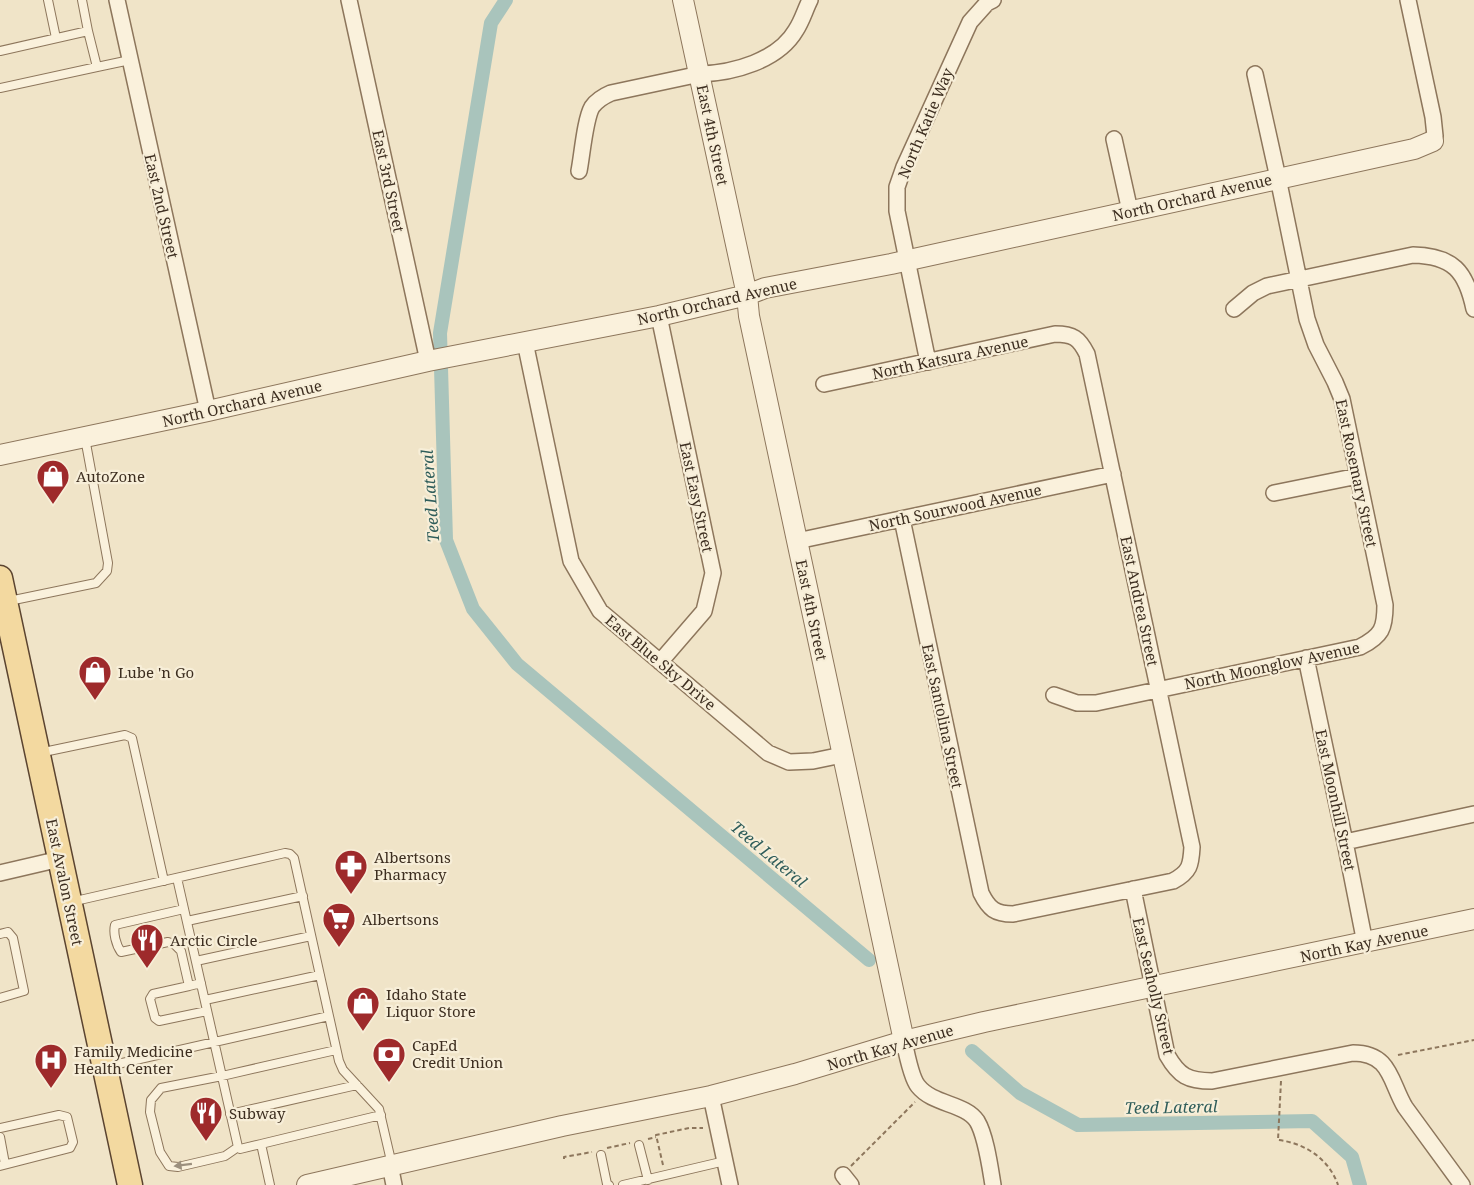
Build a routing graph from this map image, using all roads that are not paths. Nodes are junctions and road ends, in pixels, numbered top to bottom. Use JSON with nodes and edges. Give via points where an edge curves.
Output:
{"nodes":[{"id":1,"x":48,"y":0,"type":"edge"},
{"id":2,"x":82,"y":0,"type":"edge"},
{"id":3,"x":117,"y":0,"type":"edge"},
{"id":4,"x":350,"y":0,"type":"edge"},
{"id":5,"x":683,"y":0,"type":"edge"},
{"id":6,"x":810,"y":0,"type":"edge"},
{"id":7,"x":993,"y":0,"type":"edge"},
{"id":8,"x":1408,"y":0,"type":"edge"},
{"id":9,"x":88,"y":30,"type":"junction"},
{"id":10,"x":56,"y":38,"type":"junction"},
{"id":11,"x":0,"y":51,"type":"edge"},
{"id":12,"x":130,"y":60,"type":"junction"},
{"id":13,"x":97,"y":67,"type":"junction"},
{"id":14,"x":700,"y":74,"type":"junction"},
{"id":15,"x":1255,"y":74,"type":"dead end"},
{"id":16,"x":0,"y":88,"type":"edge"},
{"id":17,"x":1114,"y":139,"type":"dead end"},
{"id":18,"x":1433,"y":141,"type":"joint"},
{"id":19,"x":579,"y":171,"type":"dead end"},
{"id":20,"x":1278,"y":178,"type":"junction"},
{"id":21,"x":1130,"y":211,"type":"junction"},
{"id":22,"x":907,"y":260,"type":"junction"},
{"id":23,"x":1299,"y":279,"type":"junction"},
{"id":24,"x":747,"y":295,"type":"junction"},
{"id":25,"x":1234,"y":309,"type":"dead end"},
{"id":26,"x":1474,"y":309,"type":"edge"},
{"id":27,"x":659,"y":316,"type":"junction"},
{"id":28,"x":1075,"y":337,"type":"joint"},
{"id":29,"x":525,"y":342,"type":"junction"},
{"id":30,"x":435,"y":360,"type":"junction"},
{"id":31,"x":928,"y":362,"type":"junction"},
{"id":32,"x":824,"y":384,"type":"dead end"},
{"id":33,"x":208,"y":411,"type":"junction"},
{"id":34,"x":84,"y":437,"type":"junction"},
{"id":35,"x":0,"y":455,"type":"edge"},
{"id":36,"x":1113,"y":474,"type":"junction"},
{"id":37,"x":1358,"y":476,"type":"junction"},
{"id":38,"x":1274,"y":494,"type":"dead end"},
{"id":39,"x":902,"y":519,"type":"junction"},
{"id":40,"x":797,"y":541,"type":"junction"},
{"id":41,"x":0,"y":578,"type":"edge"},
{"id":42,"x":5,"y":602,"type":"junction"},
{"id":43,"x":1381,"y":632,"type":"joint"},
{"id":44,"x":1306,"y":658,"type":"junction"},
{"id":45,"x":660,"y":662,"type":"junction"},
{"id":46,"x":1158,"y":690,"type":"junction"},
{"id":47,"x":1054,"y":695,"type":"dead end"},
{"id":48,"x":38,"y":753,"type":"junction"},
{"id":49,"x":842,"y":755,"type":"junction"},
{"id":50,"x":1474,"y":814,"type":"edge"},
{"id":51,"x":1345,"y":842,"type":"junction"},
{"id":52,"x":60,"y":859,"type":"junction"},
{"id":53,"x":0,"y":873,"type":"edge"},
{"id":54,"x":177,"y":878,"type":"junction"},
{"id":55,"x":164,"y":881,"type":"junction"},
{"id":56,"x":1133,"y":889,"type":"junction"},
{"id":57,"x":303,"y":896,"type":"junction"},
{"id":58,"x":69,"y":902,"type":"junction"},
{"id":59,"x":184,"y":909,"type":"junction"},
{"id":60,"x":1474,"y":919,"type":"edge"},
{"id":61,"x":187,"y":921,"type":"junction"},
{"id":62,"x":0,"y":934,"type":"edge"},
{"id":63,"x":311,"y":936,"type":"junction"},
{"id":64,"x":1365,"y":943,"type":"junction"},
{"id":65,"x":196,"y":961,"type":"junction"},
{"id":66,"x":320,"y":975,"type":"junction"},
{"id":67,"x":201,"y":983,"type":"junction"},
{"id":68,"x":189,"y":986,"type":"junction"},
{"id":69,"x":1153,"y":987,"type":"junction"},
{"id":70,"x":0,"y":998,"type":"edge"},
{"id":71,"x":204,"y":1000,"type":"junction"},
{"id":72,"x":207,"y":1011,"type":"junction"},
{"id":73,"x":329,"y":1016,"type":"junction"},
{"id":74,"x":904,"y":1041,"type":"junction"},
{"id":75,"x":214,"y":1042,"type":"junction"},
{"id":76,"x":336,"y":1050,"type":"junction"},
{"id":77,"x":105,"y":1067,"type":"junction"},
{"id":78,"x":222,"y":1076,"type":"junction"},
{"id":79,"x":357,"y":1085,"type":"junction"},
{"id":80,"x":711,"y":1096,"type":"junction"},
{"id":81,"x":230,"y":1114,"type":"junction"},
{"id":82,"x":381,"y":1115,"type":"junction"},
{"id":83,"x":0,"y":1128,"type":"edge"},
{"id":84,"x":0,"y":1137,"type":"edge"},
{"id":85,"x":261,"y":1144,"type":"junction"},
{"id":86,"x":639,"y":1144,"type":"dead end"},
{"id":87,"x":238,"y":1147,"type":"junction"},
{"id":88,"x":601,"y":1155,"type":"dead end"},
{"id":89,"x":725,"y":1161,"type":"junction"},
{"id":90,"x":2,"y":1165,"type":"edge"},
{"id":91,"x":391,"y":1165,"type":"junction"},
{"id":92,"x":648,"y":1180,"type":"junction"},
{"id":93,"x":130,"y":1185,"type":"edge"},
{"id":94,"x":270,"y":1185,"type":"edge"},
{"id":95,"x":307,"y":1185,"type":"edge"},
{"id":96,"x":394,"y":1185,"type":"edge"},
{"id":97,"x":609,"y":1185,"type":"edge"},
{"id":98,"x":623,"y":1185,"type":"edge"},
{"id":99,"x":730,"y":1185,"type":"edge"},
{"id":100,"x":993,"y":1185,"type":"edge"},
{"id":101,"x":1462,"y":1185,"type":"edge"}],
"edges":[{"from":1,"to":10,"type":"lane"},
{"from":2,"to":9,"type":"lane"},
{"from":3,"to":12,"type":"street","name":"East 2nd Street"},
{"from":4,"to":30,"type":"street","name":"East 3rd Street"},
{"from":5,"to":14,"type":"street","name":"East 4th Street"},
{"from":6,"to":14,"type":"street","via":[[795,32],[778,50],[757,63]]},
{"from":7,"to":22,"type":"street","name":"North Katie Way","via":[[970,22],[897,187],[897,211]]},
{"from":8,"to":18,"type":"street","via":[[1433,117]]},
{"from":9,"to":10,"type":"lane"},
{"from":9,"to":13,"type":"lane"},
{"from":10,"to":11,"type":"lane"},
{"from":12,"to":13,"type":"lane"},
{"from":12,"to":33,"type":"street","name":"East 2nd Street"},
{"from":13,"to":16,"type":"lane"},
{"from":14,"to":19,"type":"street","via":[[601,98],[589,116]]},
{"from":14,"to":24,"type":"street","name":"East 4th Street"},
{"from":15,"to":20,"type":"street","name":"East Rosemary Street"},
{"from":17,"to":21,"type":"street"},
{"from":18,"to":20,"type":"street","name":"North Orchard Avenue","via":[[1414,149]]},
{"from":20,"to":21,"type":"street","name":"North Orchard Avenue"},
{"from":20,"to":23,"type":"street","name":"East Rosemary Street"},
{"from":21,"to":22,"type":"street","name":"North Orchard Avenue"},
{"from":22,"to":24,"type":"street","name":"North Orchard Avenue"},
{"from":22,"to":31,"type":"street","name":"North Katie Way"},
{"from":23,"to":25,"type":"street","via":[[1267,286]]},
{"from":23,"to":26,"type":"street","via":[[1429,255],[1448,262],[1463,275]]},
{"from":23,"to":37,"type":"street","name":"East Rosemary Street","via":[[1313,337],[1342,399]]},
{"from":24,"to":27,"type":"street","name":"North Orchard Avenue"},
{"from":24,"to":40,"type":"street","name":"East 4th Street"},
{"from":27,"to":29,"type":"street","name":"North Orchard Avenue"},
{"from":27,"to":45,"type":"street","name":"East Easy Street","via":[[713,573],[704,611]]},
{"from":28,"to":31,"type":"street","name":"North Katsura Avenue","via":[[1055,334]]},
{"from":28,"to":36,"type":"street","name":"East Andrea Street","via":[[1087,354]]},
{"from":29,"to":30,"type":"street","name":"North Orchard Avenue"},
{"from":29,"to":45,"type":"street","name":"East Blue Sky Drive","via":[[571,561],[600,611]]},
{"from":30,"to":33,"type":"street","name":"North Orchard Avenue"},
{"from":31,"to":32,"type":"street","name":"North Katsura Avenue"},
{"from":33,"to":34,"type":"street","name":"North Orchard Avenue"},
{"from":34,"to":35,"type":"street","name":"North Orchard Avenue"},
{"from":34,"to":42,"type":"lane","via":[[107,571],[96,583]]},
{"from":36,"to":39,"type":"street","name":"North Sourwood Avenue"},
{"from":36,"to":46,"type":"street","name":"East Andrea Street"},
{"from":37,"to":38,"type":"street"},
{"from":37,"to":43,"type":"street","name":"East Rosemary Street","via":[[1385,605]]},
{"from":39,"to":40,"type":"street","name":"North Sourwood Avenue"},
{"from":39,"to":56,"type":"street","name":"East Santolina Street","via":[[985,902],[992,910],[1013,914]]},
{"from":40,"to":49,"type":"street","name":"East 4th Street"},
{"from":41,"to":42,"type":"main road","name":"East Avalon Street"},
{"from":42,"to":48,"type":"main road","name":"East Avalon Street"},
{"from":43,"to":44,"type":"street","name":"North Moonglow Avenue","via":[[1360,647]]},
{"from":44,"to":46,"type":"street","name":"North Moonglow Avenue"},
{"from":44,"to":51,"type":"street","name":"East Moonhill Street"},
{"from":45,"to":49,"type":"street","name":"East Blue Sky Drive","via":[[768,753],[789,762]]},
{"from":46,"to":47,"type":"street","name":"North Moonglow Avenue","via":[[1087,704]]},
{"from":46,"to":56,"type":"street","name":"East Andrea Street","via":[[1192,847],[1191,859],[1189,869],[1181,876]]},
{"from":48,"to":52,"type":"main road","name":"East Avalon Street"},
{"from":48,"to":55,"type":"lane","via":[[125,735],[132,738]]},
{"from":49,"to":74,"type":"street","name":"East 4th Street"},
{"from":50,"to":51,"type":"street"},
{"from":51,"to":64,"type":"street","name":"East Moonhill Street"},
{"from":52,"to":53,"type":"street"},
{"from":52,"to":58,"type":"main road","name":"East Avalon Street"},
{"from":54,"to":55,"type":"lane"},
{"from":54,"to":57,"type":"lane","via":[[285,853],[294,858]]},
{"from":54,"to":59,"type":"lane"},
{"from":55,"to":58,"type":"lane"},
{"from":56,"to":69,"type":"street","name":"East Seaholly Street"},
{"from":57,"to":61,"type":"lane"},
{"from":57,"to":63,"type":"lane"},
{"from":58,"to":77,"type":"main road","name":"East Avalon Street"},
{"from":59,"to":61,"type":"lane"},
{"from":59,"to":68,"type":"lane","via":[[116,925],[114,930],[121,952],[174,944],[181,951]]},
{"from":60,"to":64,"type":"street","name":"North Kay Avenue"},
{"from":61,"to":65,"type":"lane"},
{"from":62,"to":70,"type":"lane","via":[[8,932],[13,938],[24,991]]},
{"from":63,"to":65,"type":"lane"},
{"from":63,"to":66,"type":"lane"},
{"from":64,"to":69,"type":"street","name":"North Kay Avenue"},
{"from":65,"to":67,"type":"lane"},
{"from":66,"to":71,"type":"lane"},
{"from":66,"to":73,"type":"lane"},
{"from":67,"to":68,"type":"lane"},
{"from":67,"to":71,"type":"lane"},
{"from":68,"to":72,"type":"lane","via":[[153,994],[150,999],[155,1018],[159,1021]]},
{"from":69,"to":74,"type":"street","name":"North Kay Avenue"},
{"from":69,"to":101,"type":"street","name":"East Seaholly Street","via":[[1167,1055],[1174,1068],[1186,1077],[1212,1081],[1353,1053],[1378,1059],[1385,1065],[1405,1107]]},
{"from":71,"to":72,"type":"lane"},
{"from":72,"to":75,"type":"lane"},
{"from":73,"to":75,"type":"lane"},
{"from":73,"to":76,"type":"lane"},
{"from":74,"to":80,"type":"street","name":"North Kay Avenue"},
{"from":74,"to":100,"type":"street","name":"East 4th Street","via":[[917,1085],[936,1100],[966,1111],[977,1121]]},
{"from":75,"to":77,"type":"lane"},
{"from":75,"to":78,"type":"lane"},
{"from":76,"to":78,"type":"lane"},
{"from":76,"to":79,"type":"lane","via":[[343,1070]]},
{"from":77,"to":93,"type":"main road","name":"East Avalon Street"},
{"from":78,"to":81,"type":"lane"},
{"from":87,"to":78,"type":"lane","one_way":true,"via":[[225,1156],[169,1166],[160,1152],[150,1112],[151,1100],[161,1088]]},
{"from":79,"to":81,"type":"lane"},
{"from":79,"to":82,"type":"lane"},
{"from":80,"to":89,"type":"street"},
{"from":80,"to":91,"type":"street","name":"North Kay Avenue"},
{"from":81,"to":87,"type":"lane"},
{"from":82,"to":85,"type":"lane"},
{"from":82,"to":91,"type":"lane"},
{"from":83,"to":90,"type":"lane","via":[[68,1117],[73,1142],[70,1148]]},
{"from":84,"to":90,"type":"lane"},
{"from":85,"to":87,"type":"lane"},
{"from":85,"to":94,"type":"lane"},
{"from":86,"to":92,"type":"lane"},
{"from":88,"to":97,"type":"lane"},
{"from":89,"to":92,"type":"lane"},
{"from":89,"to":99,"type":"street"},
{"from":91,"to":95,"type":"street","name":"North Kay Avenue"},
{"from":91,"to":96,"type":"street"},
{"from":92,"to":98,"type":"lane"}]}
